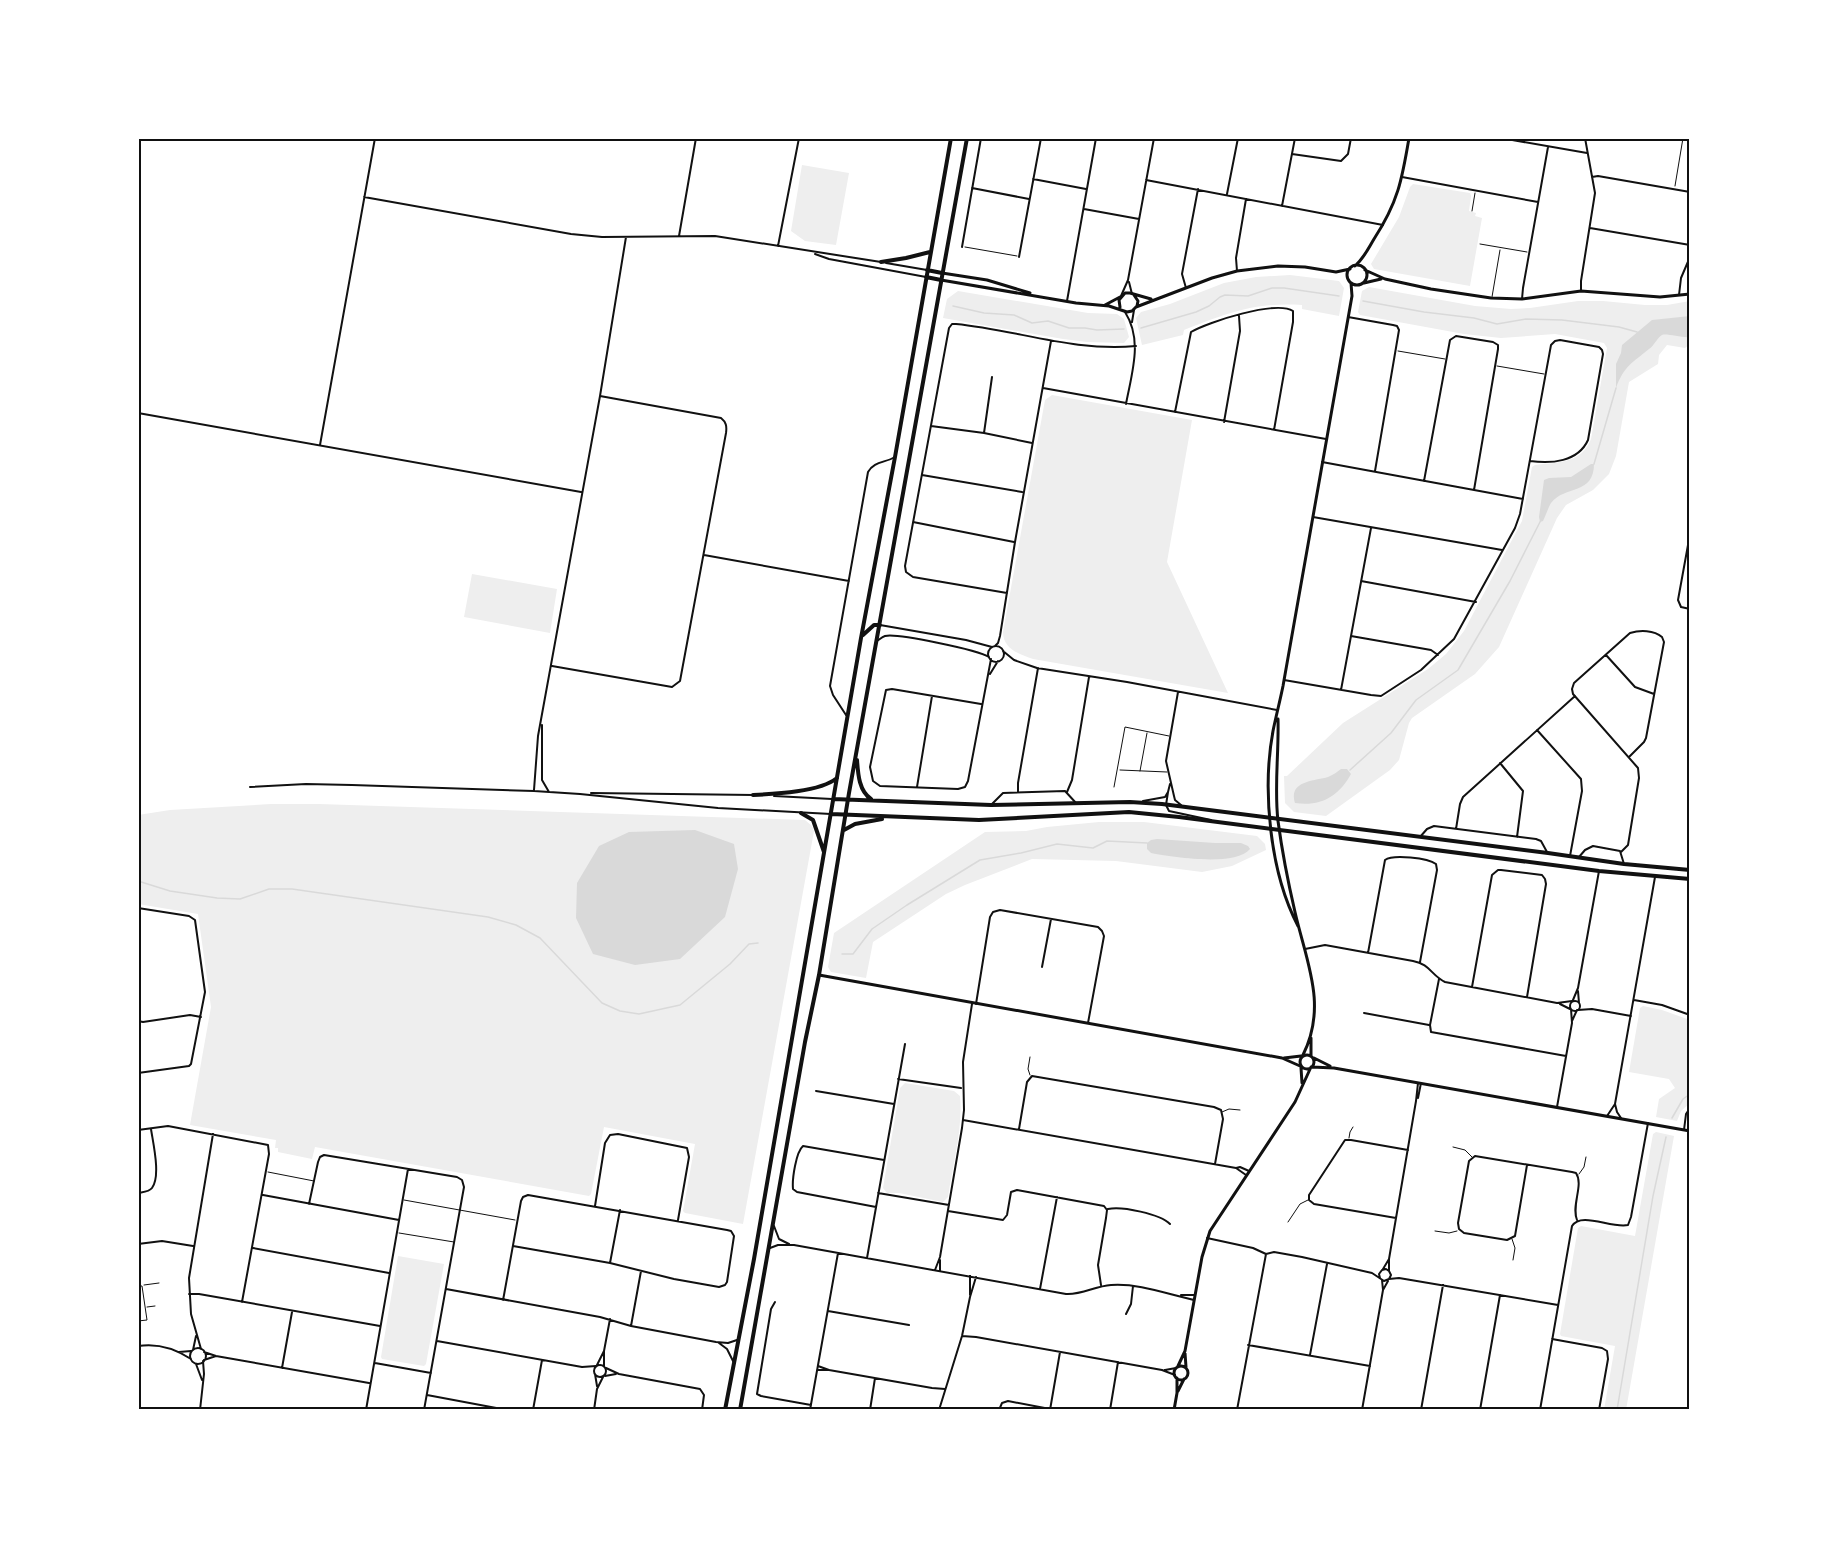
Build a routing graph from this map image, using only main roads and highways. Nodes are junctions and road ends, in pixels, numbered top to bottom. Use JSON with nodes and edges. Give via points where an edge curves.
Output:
{"nodes":[{"id":1,"x":951,"y":138,"type":"edge"},
{"id":2,"x":967,"y":138,"type":"edge"},
{"id":3,"x":930,"y":252,"type":"junction"},
{"id":4,"x":880,"y":262,"type":"road end"},
{"id":5,"x":927,"y":270,"type":"junction"},
{"id":6,"x":942,"y":273,"type":"junction"},
{"id":7,"x":926,"y":277,"type":"junction"},
{"id":8,"x":941,"y":280,"type":"junction"},
{"id":9,"x":880,"y":625,"type":"junction"},
{"id":10,"x":861,"y":638,"type":"junction"},
{"id":11,"x":857,"y":753,"type":"junction"},
{"id":12,"x":837,"y":778,"type":"junction"},
{"id":13,"x":753,"y":795,"type":"road end"},
{"id":14,"x":833,"y":799,"type":"junction"},
{"id":15,"x":848,"y":800,"type":"junction"},
{"id":16,"x":876,"y":801,"type":"junction"},
{"id":17,"x":801,"y":813,"type":"road end"},
{"id":18,"x":831,"y":814,"type":"junction"},
{"id":19,"x":846,"y":815,"type":"junction"},
{"id":20,"x":890,"y":817,"type":"junction"},
{"id":21,"x":843,"y":831,"type":"junction"},
{"id":22,"x":824,"y":853,"type":"junction"},
{"id":23,"x":1601,"y":861,"type":"junction"},
{"id":24,"x":1658,"y":868,"type":"junction"},
{"id":25,"x":1690,"y":870,"type":"edge"},
{"id":26,"x":1599,"y":871,"type":"junction"},
{"id":27,"x":1655,"y":877,"type":"junction"},
{"id":28,"x":1690,"y":879,"type":"edge"},
{"id":29,"x":725,"y":1410,"type":"edge"},
{"id":30,"x":740,"y":1410,"type":"edge"}],
"edges":[{"from":1,"to":3,"type":"highway"},
{"from":2,"to":6,"type":"highway"},
{"from":3,"to":4,"type":"highway"},
{"from":3,"to":5,"type":"highway"},
{"from":5,"to":6,"type":"highway"},
{"from":5,"to":7,"type":"highway"},
{"from":6,"to":8,"type":"highway"},
{"from":7,"to":8,"type":"highway"},
{"from":7,"to":10,"type":"highway"},
{"from":8,"to":9,"type":"highway"},
{"from":9,"to":10,"type":"highway","via":[[874,625]]},
{"from":9,"to":11,"type":"highway"},
{"from":10,"to":12,"type":"highway"},
{"from":11,"to":15,"type":"highway"},
{"from":11,"to":16,"type":"highway","via":[[862,789]]},
{"from":12,"to":13,"type":"highway","via":[[816,787]]},
{"from":12,"to":14,"type":"highway"},
{"from":14,"to":15,"type":"highway"},
{"from":14,"to":18,"type":"highway"},
{"from":15,"to":16,"type":"highway"},
{"from":15,"to":19,"type":"highway"},
{"from":16,"to":23,"type":"highway","via":[[991,805],[1130,802],[1183,806]]},
{"from":17,"to":22,"type":"highway","via":[[813,820]]},
{"from":18,"to":19,"type":"highway"},
{"from":18,"to":22,"type":"highway"},
{"from":19,"to":20,"type":"highway"},
{"from":19,"to":21,"type":"highway"},
{"from":20,"to":21,"type":"highway","via":[[855,824]]},
{"from":20,"to":26,"type":"highway","via":[[979,820],[1129,812]]},
{"from":21,"to":30,"type":"highway"},
{"from":22,"to":29,"type":"highway"},
{"from":23,"to":24,"type":"highway"},
{"from":23,"to":26,"type":"highway"},
{"from":24,"to":25,"type":"highway"},
{"from":24,"to":27,"type":"highway"},
{"from":26,"to":27,"type":"highway"},
{"from":27,"to":28,"type":"highway"}]}
